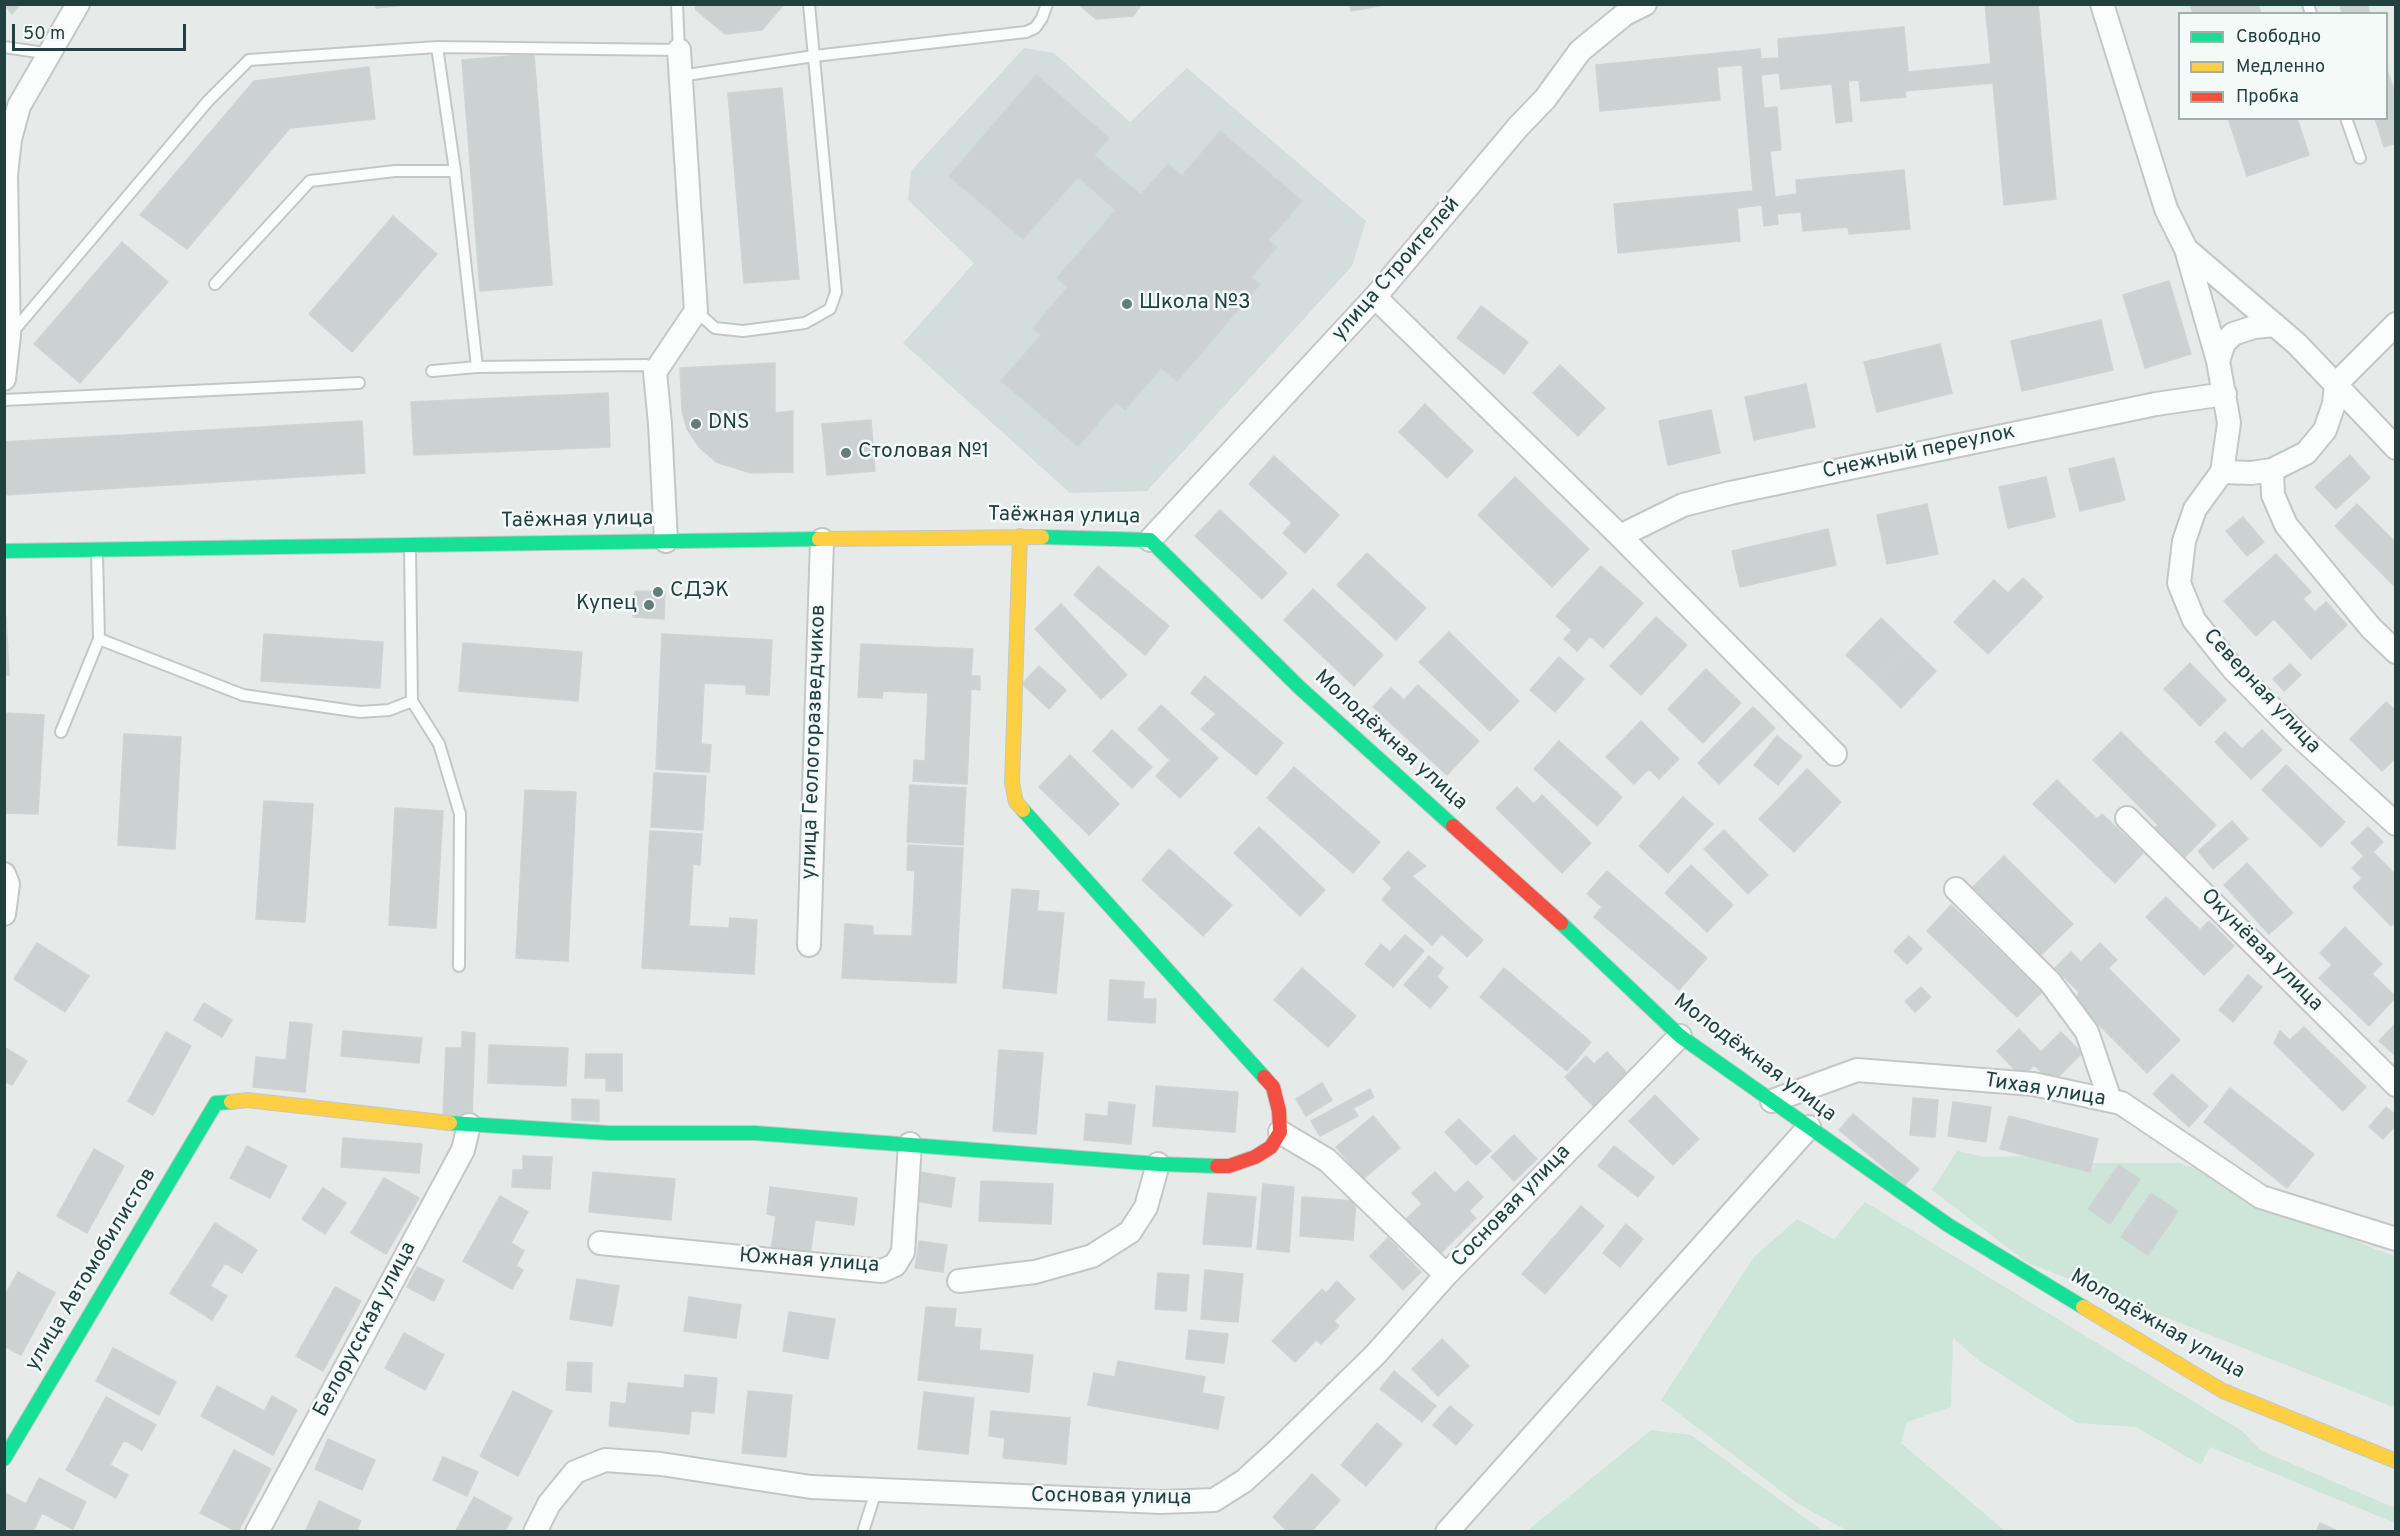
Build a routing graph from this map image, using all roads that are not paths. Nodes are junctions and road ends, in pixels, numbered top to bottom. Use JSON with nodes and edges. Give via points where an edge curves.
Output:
{"nodes":[{"id":1,"x":78,"y":4,"type":"edge"},
{"id":2,"x":677,"y":4,"type":"edge"},
{"id":3,"x":809,"y":4,"type":"edge"},
{"id":4,"x":1047,"y":4,"type":"edge"},
{"id":5,"x":1645,"y":4,"type":"edge"},
{"id":6,"x":2102,"y":4,"type":"edge"},
{"id":7,"x":4,"y":47,"type":"edge"},
{"id":8,"x":437,"y":47,"type":"junction"},
{"id":9,"x":680,"y":50,"type":"junction"},
{"id":10,"x":51,"y":54,"type":"junction"},
{"id":11,"x":814,"y":56,"type":"junction"},
{"id":12,"x":680,"y":76,"type":"junction"},
{"id":13,"x":2347,"y":120,"type":"edge"},
{"id":14,"x":2360,"y":158,"type":"dead end"},
{"id":15,"x":455,"y":171,"type":"junction"},
{"id":16,"x":5,"y":175,"type":"edge"},
{"id":17,"x":2186,"y":249,"type":"junction"},
{"id":18,"x":214,"y":284,"type":"dead end"},
{"id":19,"x":1375,"y":297,"type":"junction"},
{"id":20,"x":696,"y":311,"type":"junction"},
{"id":21,"x":2396,"y":324,"type":"edge"},
{"id":22,"x":2275,"y":325,"type":"junction"},
{"id":23,"x":9,"y":335,"type":"junction"},
{"id":24,"x":2218,"y":361,"type":"junction"},
{"id":25,"x":477,"y":367,"type":"junction"},
{"id":26,"x":432,"y":371,"type":"dead end"},
{"id":27,"x":655,"y":372,"type":"junction"},
{"id":28,"x":4,"y":380,"type":"edge"},
{"id":29,"x":359,"y":383,"type":"dead end"},
{"id":30,"x":2336,"y":384,"type":"junction"},
{"id":31,"x":2225,"y":394,"type":"junction"},
{"id":32,"x":4,"y":400,"type":"edge"},
{"id":33,"x":2396,"y":448,"type":"edge"},
{"id":34,"x":2272,"y":470,"type":"junction"},
{"id":35,"x":2222,"y":472,"type":"junction"},
{"id":36,"x":1020,"y":536,"type":"junction"},
{"id":37,"x":1620,"y":536,"type":"junction"},
{"id":38,"x":822,"y":540,"type":"junction"},
{"id":39,"x":1150,"y":540,"type":"junction"},
{"id":40,"x":666,"y":541,"type":"junction"},
{"id":41,"x":410,"y":545,"type":"junction"},
{"id":42,"x":97,"y":549,"type":"junction"},
{"id":43,"x":4,"y":551,"type":"edge"},
{"id":44,"x":99,"y":639,"type":"junction"},
{"id":45,"x":2396,"y":652,"type":"edge"},
{"id":46,"x":412,"y":700,"type":"junction"},
{"id":47,"x":61,"y":732,"type":"dead end"},
{"id":48,"x":1835,"y":754,"type":"dead end"},
{"id":49,"x":2127,"y":818,"type":"dead end"},
{"id":50,"x":2396,"y":824,"type":"edge"},
{"id":51,"x":4,"y":874,"type":"edge"},
{"id":52,"x":1956,"y":889,"type":"dead end"},
{"id":53,"x":4,"y":914,"type":"edge"},
{"id":54,"x":808,"y":945,"type":"dead end"},
{"id":55,"x":459,"y":966,"type":"dead end"},
{"id":56,"x":1680,"y":1036,"type":"junction"},
{"id":57,"x":2396,"y":1085,"type":"edge"},
{"id":58,"x":1772,"y":1101,"type":"junction"},
{"id":59,"x":2110,"y":1101,"type":"junction"},
{"id":60,"x":469,"y":1125,"type":"junction"},
{"id":61,"x":1809,"y":1127,"type":"junction"},
{"id":62,"x":1280,"y":1132,"type":"junction"},
{"id":63,"x":910,"y":1144,"type":"junction"},
{"id":64,"x":1158,"y":1164,"type":"junction"},
{"id":65,"x":2396,"y":1239,"type":"edge"},
{"id":66,"x":600,"y":1243,"type":"dead end"},
{"id":67,"x":1446,"y":1275,"type":"junction"},
{"id":68,"x":959,"y":1281,"type":"dead end"},
{"id":69,"x":4,"y":1459,"type":"edge"},
{"id":70,"x":2396,"y":1461,"type":"edge"},
{"id":71,"x":876,"y":1491,"type":"junction"},
{"id":72,"x":257,"y":1532,"type":"edge"},
{"id":73,"x":535,"y":1532,"type":"edge"},
{"id":74,"x":863,"y":1532,"type":"edge"},
{"id":75,"x":1447,"y":1532,"type":"edge"}],
"edges":[{"from":1,"to":10,"type":"street"},
{"from":2,"to":9,"type":"lane"},
{"from":3,"to":11,"type":"lane"},
{"from":4,"to":11,"type":"lane","via":[[1035,28],[1026,32]]},
{"from":5,"to":19,"type":"street","name":"улица Строителей","via":[[1625,14],[1580,51],[1545,99]]},
{"from":6,"to":17,"type":"street","via":[[2166,209]]},
{"from":7,"to":10,"type":"lane"},
{"from":8,"to":9,"type":"lane"},
{"from":8,"to":15,"type":"lane"},
{"from":8,"to":23,"type":"lane","via":[[249,60],[208,102]]},
{"from":9,"to":12,"type":"street"},
{"from":10,"to":16,"type":"street","via":[[19,106]]},
{"from":11,"to":12,"type":"lane"},
{"from":11,"to":20,"type":"lane","via":[[836,292],[830,309],[805,323],[743,331],[715,328]]},
{"from":12,"to":20,"type":"street"},
{"from":13,"to":14,"type":"lane"},
{"from":15,"to":18,"type":"lane","via":[[395,171],[310,181]]},
{"from":15,"to":25,"type":"lane"},
{"from":16,"to":23,"type":"street"},
{"from":17,"to":22,"type":"street"},
{"from":17,"to":24,"type":"street","name":"Северная улица"},
{"from":19,"to":37,"type":"street"},
{"from":19,"to":39,"type":"street","name":"улица Строителей"},
{"from":20,"to":27,"type":"street"},
{"from":21,"to":30,"type":"street"},
{"from":22,"to":24,"type":"street","via":[[2233,334],[2224,343]]},
{"from":22,"to":30,"type":"street"},
{"from":23,"to":28,"type":"street"},
{"from":24,"to":31,"type":"street","name":"Северная улица"},
{"from":25,"to":26,"type":"lane"},
{"from":25,"to":27,"type":"lane","via":[[646,365]]},
{"from":27,"to":40,"type":"street"},
{"from":29,"to":32,"type":"lane"},
{"from":30,"to":33,"type":"street"},
{"from":30,"to":34,"type":"street","via":[[2325,430],[2306,453]]},
{"from":31,"to":35,"type":"street","name":"Северная улица","via":[[2229,423]]},
{"from":31,"to":37,"type":"street","name":"Снежный переулок","via":[[2098,416],[1730,493],[1683,505]]},
{"from":34,"to":35,"type":"street"},
{"from":34,"to":45,"type":"street","via":[[2273,495],[2286,525]]},
{"from":35,"to":50,"type":"street","name":"Северная улица","via":[[2195,509],[2184,541],[2179,583],[2194,620],[2233,669],[2297,734]]},
{"from":36,"to":38,"type":"main road","name":"Таёжная улица"},
{"from":36,"to":39,"type":"main road","name":"Таёжная улица"},
{"from":36,"to":62,"type":"main road","via":[[1012,783],[1016,802],[1273,1087]]},
{"from":37,"to":48,"type":"street"},
{"from":38,"to":40,"type":"main road","name":"Таёжная улица"},
{"from":38,"to":54,"type":"street","name":"улица Геологоразведчиков"},
{"from":39,"to":56,"type":"main road","name":"Молодёжная улица","via":[[1300,688],[1584,944]]},
{"from":40,"to":41,"type":"main road","name":"Таёжная улица"},
{"from":41,"to":42,"type":"main road","name":"Таёжная улица"},
{"from":41,"to":46,"type":"lane"},
{"from":42,"to":43,"type":"main road","name":"Таёжная улица"},
{"from":42,"to":44,"type":"lane"},
{"from":44,"to":46,"type":"lane","via":[[243,695],[360,712],[390,710]]},
{"from":44,"to":47,"type":"lane"},
{"from":46,"to":55,"type":"lane","via":[[439,744],[460,814]]},
{"from":49,"to":57,"type":"street","name":"Окунёвая улица"},
{"from":51,"to":53,"type":"street","via":[[8,884]]},
{"from":52,"to":59,"type":"street","via":[[2056,990],[2087,1032]]},
{"from":56,"to":58,"type":"main road","name":"Молодёжная улица"},
{"from":56,"to":67,"type":"street","name":"Сосновая улица"},
{"from":58,"to":59,"type":"street","name":"Тихая улица","via":[[1857,1070],[2033,1084]]},
{"from":58,"to":61,"type":"main road","name":"Молодёжная улица"},
{"from":59,"to":65,"type":"street","name":"Тихая улица","via":[[2121,1103],[2261,1197]]},
{"from":60,"to":63,"type":"main road","via":[[609,1133],[755,1133]]},
{"from":60,"to":69,"type":"main road","name":"улица Автомобилистов","via":[[247,1101],[216,1103]]},
{"from":60,"to":72,"type":"street","name":"Белорусская улица","via":[[463,1150]]},
{"from":61,"to":70,"type":"main road","name":"Молодёжная улица","via":[[1948,1225],[2223,1391]]},
{"from":61,"to":75,"type":"street"},
{"from":62,"to":64,"type":"main road","via":[[1272,1147],[1229,1166]]},
{"from":62,"to":67,"type":"street","via":[[1327,1160]]},
{"from":63,"to":64,"type":"main road"},
{"from":63,"to":66,"type":"street","name":"Южная улица","via":[[903,1252],[895,1264],[882,1271]]},
{"from":64,"to":68,"type":"street","via":[[1146,1207],[1130,1232],[1092,1256],[1035,1272]]},
{"from":67,"to":71,"type":"street","name":"Сосновая улица","via":[[1376,1354],[1280,1448],[1244,1481],[1214,1500],[1161,1502]]},
{"from":71,"to":73,"type":"street","name":"Сосновая улица","via":[[811,1487],[661,1464],[605,1460],[575,1473],[549,1504]]},
{"from":71,"to":74,"type":"lane"}]}
